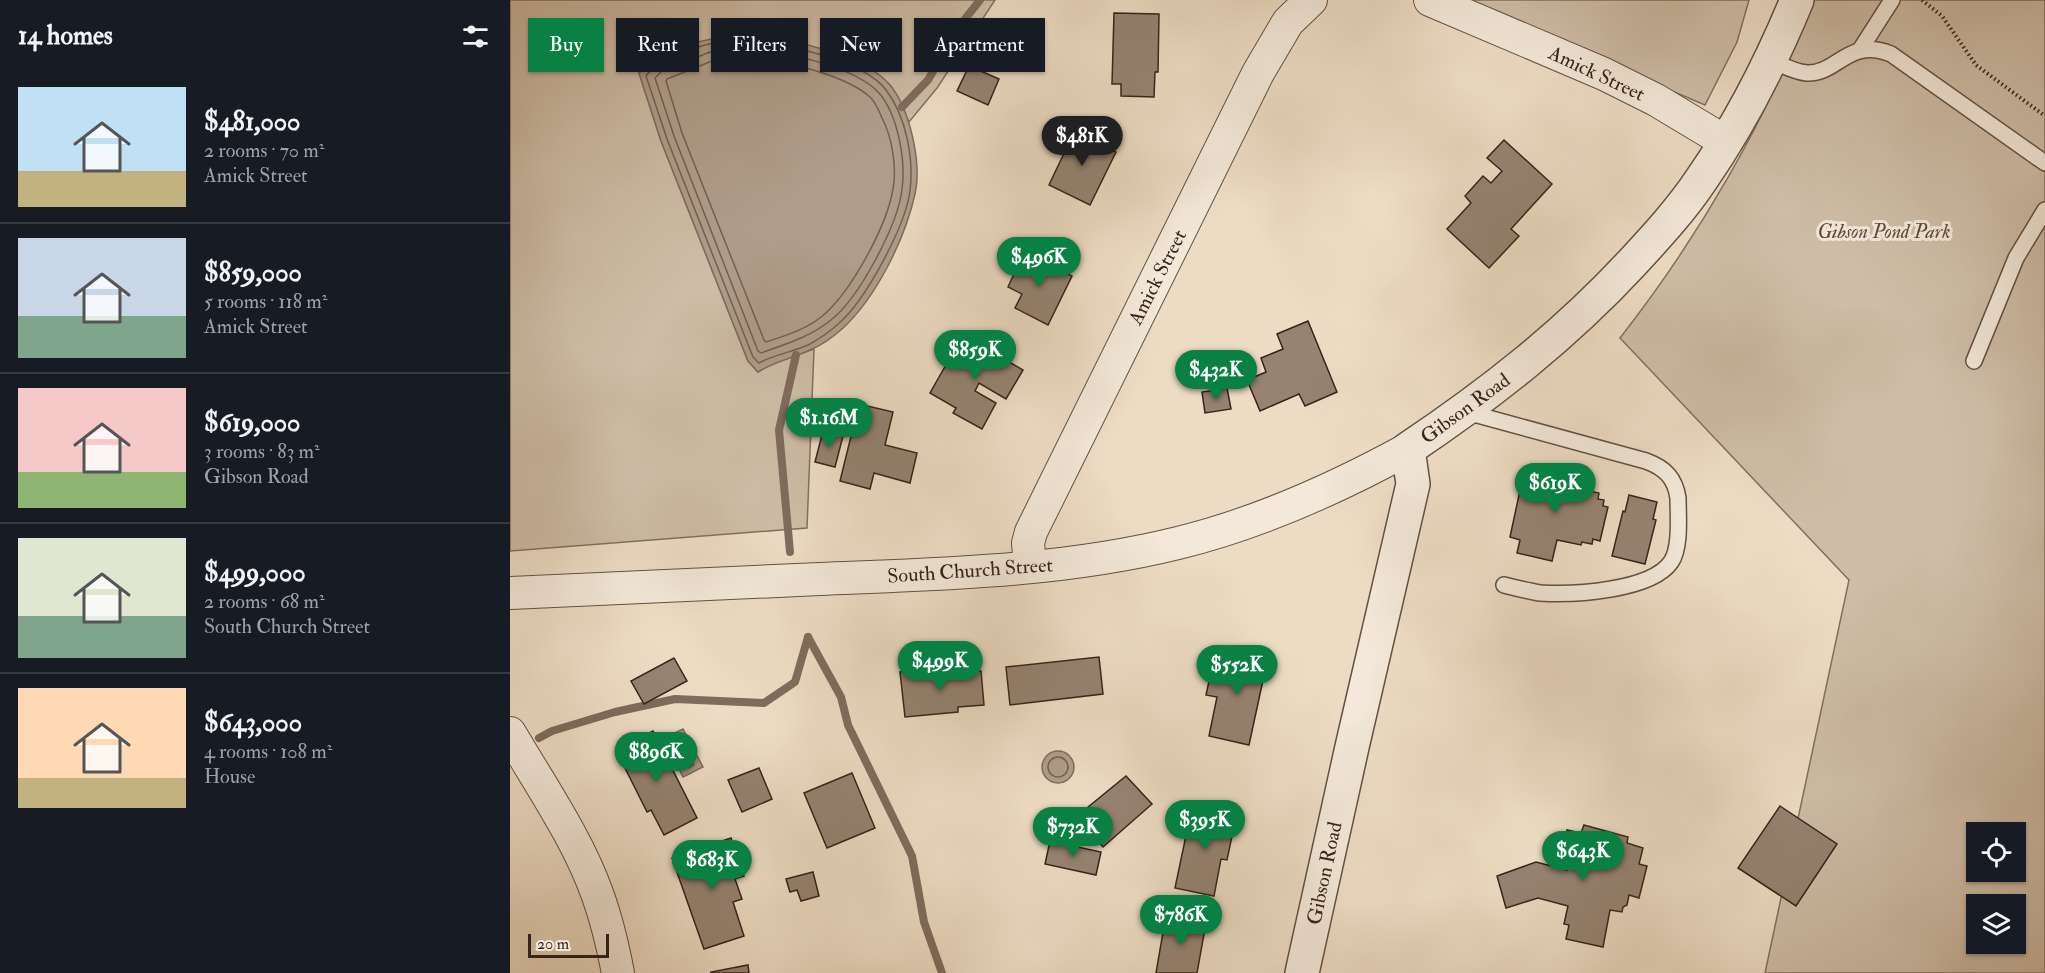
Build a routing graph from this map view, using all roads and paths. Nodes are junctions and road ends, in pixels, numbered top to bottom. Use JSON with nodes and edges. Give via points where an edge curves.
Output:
{"nodes":[{"id":1,"x":1311,"y":0,"type":"edge"},
{"id":2,"x":1430,"y":0,"type":"edge"},
{"id":3,"x":1797,"y":0,"type":"edge"},
{"id":4,"x":1892,"y":0,"type":"edge"},
{"id":5,"x":1923,"y":0,"type":"edge"},
{"id":6,"x":1860,"y":50,"type":"junction"},
{"id":7,"x":1771,"y":60,"type":"junction"},
{"id":8,"x":2045,"y":116,"type":"edge"},
{"id":9,"x":1726,"y":142,"type":"junction"},
{"id":10,"x":2045,"y":163,"type":"edge"},
{"id":11,"x":2045,"y":210,"type":"edge"},
{"id":12,"x":1974,"y":361,"type":"dead end"},
{"id":13,"x":1463,"y":411,"type":"junction"},
{"id":14,"x":1408,"y":449,"type":"junction"},
{"id":15,"x":1030,"y":566,"type":"junction"},
{"id":16,"x":1504,"y":585,"type":"dead end"},
{"id":17,"x":510,"y":593,"type":"edge"},
{"id":18,"x":510,"y":733,"type":"edge"},
{"id":19,"x":618,"y":973,"type":"edge"},
{"id":20,"x":1302,"y":973,"type":"edge"}],
"edges":[{"from":1,"to":15,"type":"street","name":"Amick Street","via":[[1288,22],[1258,74],[1113,365],[1031,532]]},
{"from":2,"to":9,"type":"street","name":"Amick Street","via":[[1604,74]]},
{"from":3,"to":7,"type":"street","name":"Gibson Road"},
{"from":4,"to":6,"type":"lane"},
{"from":5,"to":8,"type":"path","via":[[1942,16],[1976,65]]},
{"from":6,"to":7,"type":"lane","via":[[1808,73]]},
{"from":6,"to":10,"type":"lane","via":[[1877,49],[1892,54]]},
{"from":7,"to":9,"type":"street","name":"Gibson Road"},
{"from":9,"to":13,"type":"street","name":"Gibson Road","via":[[1676,214],[1611,285],[1531,359]]},
{"from":11,"to":12,"type":"lane","via":[[2016,258]]},
{"from":13,"to":14,"type":"street","name":"Gibson Road"},
{"from":13,"to":16,"type":"lane","via":[[1646,461],[1665,470],[1677,489],[1674,556],[1653,578],[1580,593],[1540,592]]},
{"from":14,"to":15,"type":"street","name":"South Church Street","via":[[1312,499],[1217,533],[1136,552]]},
{"from":14,"to":20,"type":"street","name":"Gibson Road","via":[[1413,484]]},
{"from":15,"to":17,"type":"street","name":"South Church Street"},
{"from":18,"to":19,"type":"street","via":[[585,864],[601,906]]}]}
